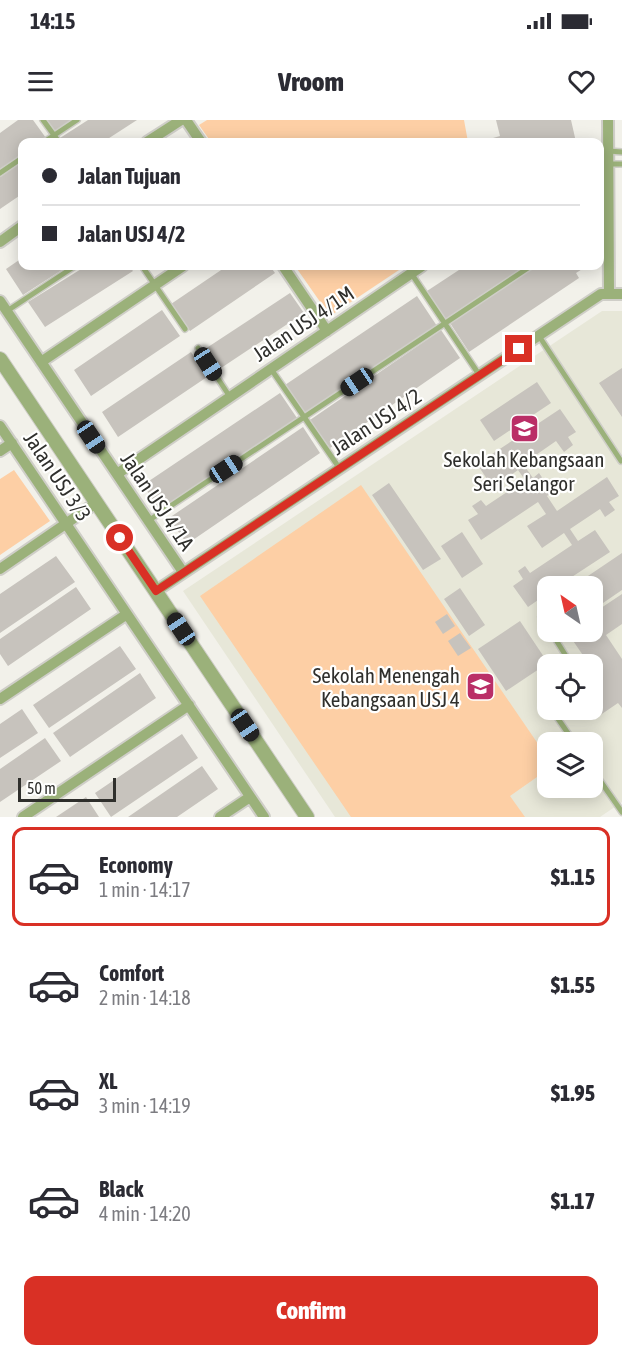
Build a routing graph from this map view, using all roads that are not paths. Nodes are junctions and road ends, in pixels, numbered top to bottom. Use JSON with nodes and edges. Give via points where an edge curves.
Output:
{"nodes":[{"id":1,"x":44,"y":120,"type":"edge"},
{"id":2,"x":77,"y":120,"type":"edge"},
{"id":3,"x":181,"y":120,"type":"edge"},
{"id":4,"x":186,"y":120,"type":"edge"},
{"id":5,"x":608,"y":120,"type":"edge"},
{"id":6,"x":54,"y":136,"type":"junction"},
{"id":7,"x":51,"y":138,"type":"edge"},
{"id":8,"x":153,"y":138,"type":"edge"},
{"id":9,"x":198,"y":138,"type":"edge"},
{"id":10,"x":605,"y":145,"type":"edge"},
{"id":11,"x":622,"y":152,"type":"edge"},
{"id":12,"x":18,"y":161,"type":"edge"},
{"id":13,"x":608,"y":164,"type":"junction"},
{"id":14,"x":622,"y":164,"type":"edge"},
{"id":15,"x":0,"y":173,"type":"edge"},
{"id":16,"x":604,"y":217,"type":"edge"},
{"id":17,"x":18,"y":229,"type":"edge"},
{"id":18,"x":0,"y":242,"type":"edge"},
{"id":19,"x":69,"y":270,"type":"edge"},
{"id":20,"x":145,"y":270,"type":"edge"},
{"id":21,"x":177,"y":270,"type":"edge"},
{"id":22,"x":286,"y":270,"type":"edge"},
{"id":23,"x":416,"y":270,"type":"edge"},
{"id":24,"x":525,"y":270,"type":"edge"},
{"id":25,"x":411,"y":273,"type":"junction"},
{"id":26,"x":154,"y":285,"type":"junction"},
{"id":27,"x":609,"y":294,"type":"junction"},
{"id":28,"x":622,"y":294,"type":"edge"},
{"id":29,"x":0,"y":301,"type":"edge"},
{"id":30,"x":7,"y":311,"type":"junction"},
{"id":31,"x":445,"y":323,"type":"junction"},
{"id":32,"x":185,"y":329,"type":"dead end"},
{"id":33,"x":327,"y":331,"type":"junction"},
{"id":34,"x":539,"y":336,"type":"junction"},
{"id":35,"x":198,"y":348,"type":"dead end"},
{"id":36,"x":0,"y":359,"type":"edge"},
{"id":37,"x":41,"y":362,"type":"junction"},
{"id":38,"x":271,"y":369,"type":"junction"},
{"id":39,"x":480,"y":376,"type":"junction"},
{"id":40,"x":230,"y":397,"type":"junction"},
{"id":41,"x":304,"y":417,"type":"junction"},
{"id":42,"x":0,"y":426,"type":"edge"},
{"id":43,"x":12,"y":443,"type":"junction"},
{"id":44,"x":0,"y":451,"type":"edge"},
{"id":45,"x":621,"y":461,"type":"edge"},
{"id":46,"x":339,"y":469,"type":"junction"},
{"id":47,"x":117,"y":474,"type":"junction"},
{"id":48,"x":96,"y":503,"type":"junction"},
{"id":49,"x":148,"y":521,"type":"junction"},
{"id":50,"x":66,"y":524,"type":"junction"},
{"id":51,"x":0,"y":569,"type":"edge"},
{"id":52,"x":183,"y":572,"type":"junction"},
{"id":53,"x":156,"y":591,"type":"junction"},
{"id":54,"x":127,"y":614,"type":"junction"},
{"id":55,"x":0,"y":699,"type":"edge"},
{"id":56,"x":189,"y":705,"type":"junction"},
{"id":57,"x":603,"y":785,"type":"edge"},
{"id":58,"x":250,"y":796,"type":"junction"},
{"id":59,"x":622,"y":812,"type":"edge"},
{"id":60,"x":23,"y":817,"type":"edge"},
{"id":61,"x":220,"y":817,"type":"edge"},
{"id":62,"x":264,"y":817,"type":"edge"},
{"id":63,"x":307,"y":817,"type":"edge"}],
"edges":[{"from":1,"to":6,"type":"lane"},
{"from":2,"to":6,"type":"lane"},
{"from":3,"to":8,"type":"street"},
{"from":4,"to":9,"type":"street"},
{"from":5,"to":10,"type":"street"},
{"from":6,"to":7,"type":"lane"},
{"from":10,"to":11,"type":"lane"},
{"from":10,"to":13,"type":"street"},
{"from":12,"to":15,"type":"lane"},
{"from":13,"to":14,"type":"lane"},
{"from":13,"to":16,"type":"street"},
{"from":16,"to":27,"type":"street"},
{"from":17,"to":18,"type":"street"},
{"from":19,"to":30,"type":"lane"},
{"from":20,"to":26,"type":"lane"},
{"from":21,"to":26,"type":"street"},
{"from":22,"to":33,"type":"street"},
{"from":23,"to":25,"type":"street","name":"Jalan USJ 4/1M"},
{"from":24,"to":31,"type":"lane"},
{"from":25,"to":31,"type":"lane"},
{"from":25,"to":33,"type":"street","name":"Jalan USJ 4/1M"},
{"from":26,"to":32,"type":"lane"},
{"from":26,"to":37,"type":"street"},
{"from":27,"to":28,"type":"street","name":"Jalan USJ 4/2"},
{"from":27,"to":34,"type":"street","name":"Jalan USJ 4/2","via":[[601,294]]},
{"from":29,"to":30,"type":"street","name":"Jalan USJ 4/1A"},
{"from":30,"to":37,"type":"street","name":"Jalan USJ 4/1A"},
{"from":31,"to":39,"type":"lane"},
{"from":31,"to":41,"type":"lane"},
{"from":33,"to":38,"type":"street","name":"Jalan USJ 4/1M"},
{"from":34,"to":39,"type":"street","name":"Jalan USJ 4/2"},
{"from":34,"to":45,"type":"lane"},
{"from":35,"to":40,"type":"lane"},
{"from":36,"to":48,"type":"street"},
{"from":37,"to":47,"type":"street","name":"Jalan USJ 4/1A"},
{"from":38,"to":40,"type":"street","name":"Jalan USJ 4/1M"},
{"from":38,"to":41,"type":"lane"},
{"from":39,"to":46,"type":"street","name":"Jalan USJ 4/2"},
{"from":40,"to":47,"type":"street","name":"Jalan USJ 4/1M"},
{"from":41,"to":46,"type":"lane"},
{"from":41,"to":49,"type":"lane"},
{"from":42,"to":43,"type":"street","name":"Jalan USJ 3/3"},
{"from":43,"to":44,"type":"street"},
{"from":43,"to":50,"type":"street","name":"Jalan USJ 3/3"},
{"from":46,"to":52,"type":"street","name":"Jalan USJ 4/2"},
{"from":47,"to":49,"type":"street","name":"Jalan USJ 4/1A"},
{"from":48,"to":50,"type":"street"},
{"from":48,"to":53,"type":"street"},
{"from":49,"to":52,"type":"street","name":"Jalan USJ 4/1A"},
{"from":50,"to":51,"type":"street"},
{"from":50,"to":54,"type":"street","name":"Jalan USJ 3/3"},
{"from":52,"to":53,"type":"street","name":"Jalan USJ 4/2"},
{"from":53,"to":63,"type":"street"},
{"from":54,"to":55,"type":"street"},
{"from":54,"to":56,"type":"street","name":"Jalan USJ 3/3"},
{"from":56,"to":58,"type":"street","name":"Jalan USJ 3/3"},
{"from":56,"to":60,"type":"street"},
{"from":57,"to":59,"type":"lane"},
{"from":58,"to":61,"type":"street"},
{"from":58,"to":62,"type":"street","name":"Jalan USJ 3/3"}]}
